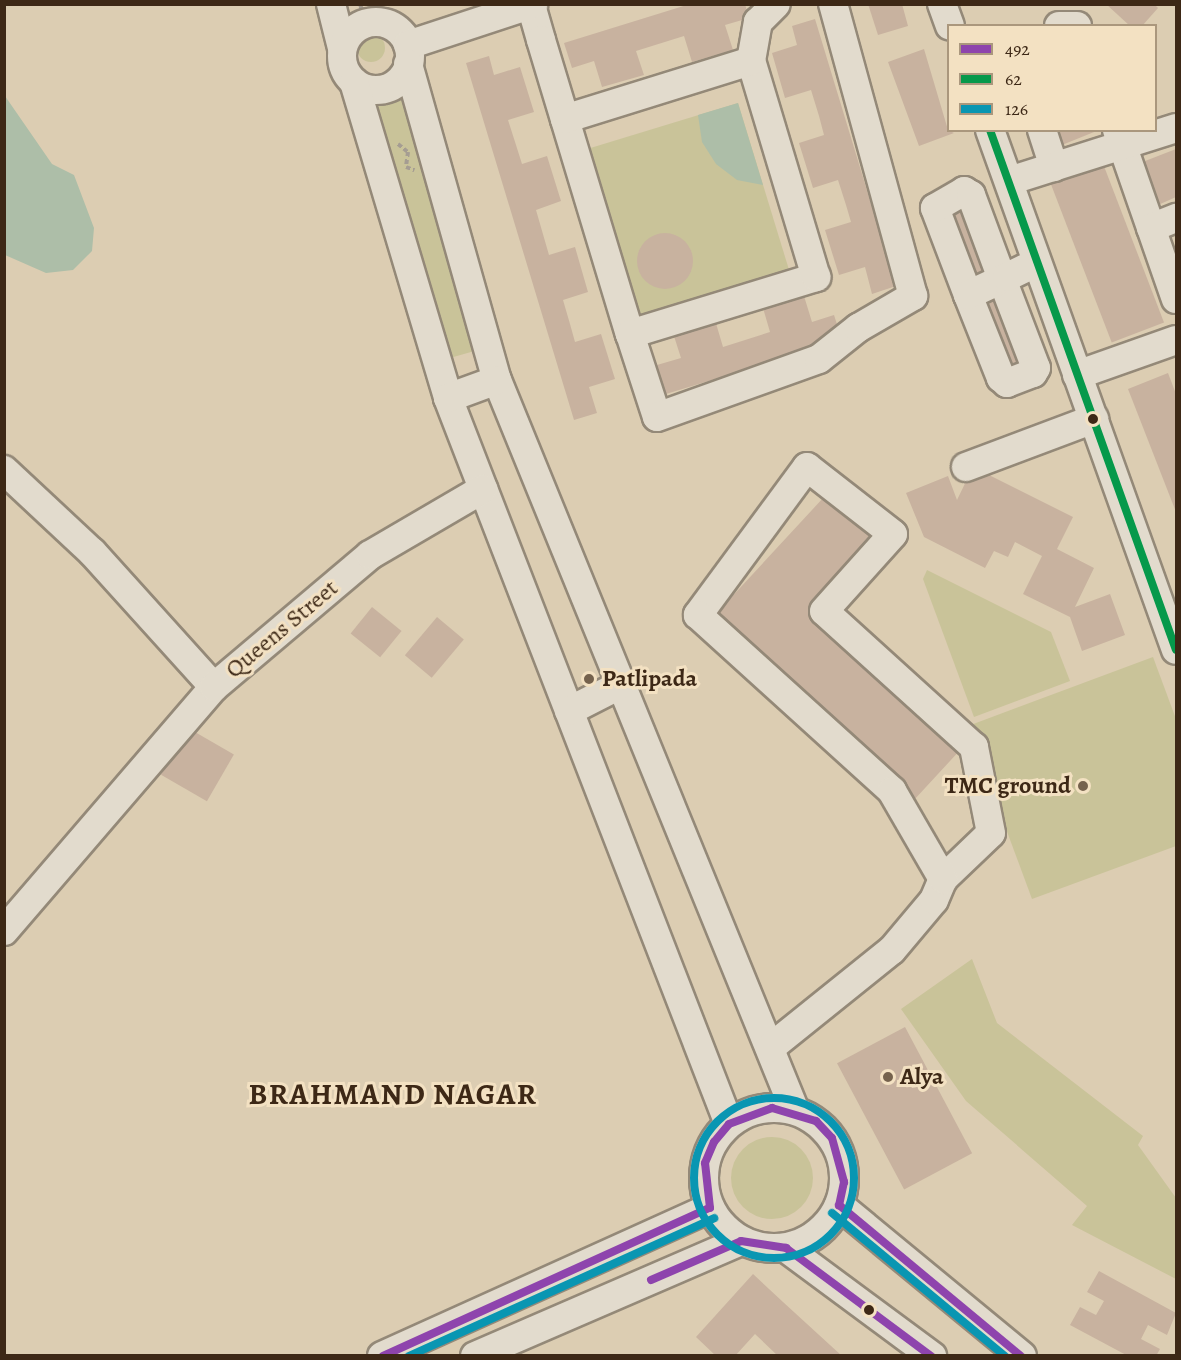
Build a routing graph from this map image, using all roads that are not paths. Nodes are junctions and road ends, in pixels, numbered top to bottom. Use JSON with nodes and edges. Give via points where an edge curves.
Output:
{"nodes":[{"id":1,"x":331,"y":4,"type":"edge"},
{"id":2,"x":776,"y":4,"type":"edge"},
{"id":3,"x":833,"y":4,"type":"edge"},
{"id":4,"x":942,"y":4,"type":"edge"},
{"id":5,"x":532,"y":5,"type":"edge"},
{"id":6,"x":949,"y":24,"type":"edge"},
{"id":7,"x":401,"y":36,"type":"edge"},
{"id":8,"x":342,"y":48,"type":"junction"},
{"id":9,"x":751,"y":62,"type":"junction"},
{"id":10,"x":354,"y":82,"type":"junction"},
{"id":11,"x":565,"y":119,"type":"junction"},
{"id":12,"x":1176,"y":129,"type":"edge"},
{"id":13,"x":991,"y":132,"type":"edge"},
{"id":14,"x":1043,"y":132,"type":"edge"},
{"id":15,"x":1120,"y":138,"type":"edge"},
{"id":16,"x":1054,"y":167,"type":"junction"},
{"id":17,"x":1009,"y":181,"type":"junction"},
{"id":18,"x":1163,"y":223,"type":"edge"},
{"id":19,"x":1036,"y":263,"type":"junction"},
{"id":20,"x":1002,"y":279,"type":"junction"},
{"id":21,"x":968,"y":295,"type":"junction"},
{"id":22,"x":1176,"y":298,"type":"edge"},
{"id":23,"x":630,"y":334,"type":"junction"},
{"id":24,"x":1176,"y":342,"type":"edge"},
{"id":25,"x":1077,"y":375,"type":"junction"},
{"id":26,"x":497,"y":380,"type":"junction"},
{"id":27,"x":448,"y":398,"type":"junction"},
{"id":28,"x":1094,"y":419,"type":"junction"},
{"id":29,"x":966,"y":467,"type":"dead end"},
{"id":30,"x":4,"y":470,"type":"edge"},
{"id":31,"x":483,"y":489,"type":"junction"},
{"id":32,"x":1176,"y":650,"type":"edge"},
{"id":33,"x":621,"y":685,"type":"junction"},
{"id":34,"x":214,"y":687,"type":"junction"},
{"id":35,"x":569,"y":711,"type":"junction"},
{"id":36,"x":943,"y":879,"type":"junction"},
{"id":37,"x":4,"y":931,"type":"edge"},
{"id":38,"x":770,"y":1048,"type":"junction"},
{"id":39,"x":795,"y":1111,"type":"junction"},
{"id":40,"x":729,"y":1124,"type":"junction"},
{"id":41,"x":839,"y":1205,"type":"junction"},
{"id":42,"x":710,"y":1208,"type":"junction"},
{"id":43,"x":741,"y":1241,"type":"junction"},
{"id":44,"x":786,"y":1248,"type":"junction"},
{"id":45,"x":382,"y":1356,"type":"edge"},
{"id":46,"x":475,"y":1356,"type":"edge"},
{"id":47,"x":932,"y":1356,"type":"edge"},
{"id":48,"x":1022,"y":1356,"type":"edge"}],
"edges":[{"from":1,"to":8,"type":"street"},
{"from":2,"to":9,"type":"street","via":[[758,22]]},
{"from":3,"to":23,"type":"street","via":[[913,296],[858,328],[819,359],[657,417]]},
{"from":4,"to":6,"type":"street"},
{"from":5,"to":7,"type":"street"},
{"from":5,"to":11,"type":"street"},
{"from":7,"to":8,"type":"street","via":[[369,22],[352,31]]},
{"from":7,"to":10,"type":"street","via":[[399,80],[384,89]]},
{"from":7,"to":26,"type":"street"},
{"from":8,"to":10,"type":"street","via":[[343,67]]},
{"from":9,"to":11,"type":"street"},
{"from":9,"to":23,"type":"street","via":[[816,277]]},
{"from":10,"to":27,"type":"street"},
{"from":11,"to":23,"type":"street"},
{"from":12,"to":15,"type":"street"},
{"from":13,"to":17,"type":"street"},
{"from":14,"to":16,"type":"street"},
{"from":15,"to":16,"type":"street"},
{"from":15,"to":18,"type":"street"},
{"from":16,"to":17,"type":"street"},
{"from":17,"to":19,"type":"street"},
{"from":18,"to":22,"type":"street"},
{"from":19,"to":20,"type":"street"},
{"from":19,"to":25,"type":"street"},
{"from":20,"to":21,"type":"street"},
{"from":20,"to":21,"type":"street","via":[[1033,373],[1007,383],[1001,378]]},
{"from":20,"to":21,"type":"street","via":[[971,195],[964,191],[938,202],[935,208]]},
{"from":24,"to":25,"type":"street"},
{"from":25,"to":28,"type":"street"},
{"from":26,"to":27,"type":"street"},
{"from":26,"to":33,"type":"street"},
{"from":27,"to":31,"type":"street"},
{"from":28,"to":29,"type":"street"},
{"from":28,"to":32,"type":"street"},
{"from":30,"to":34,"type":"street","name":"Queens Street","via":[[93,552]]},
{"from":31,"to":34,"type":"street","name":"Queens Street","via":[[370,555]]},
{"from":31,"to":35,"type":"street"},
{"from":33,"to":35,"type":"street"},
{"from":33,"to":38,"type":"street"},
{"from":34,"to":37,"type":"street"},
{"from":35,"to":40,"type":"street"},
{"from":36,"to":36,"type":"street","via":[[992,832],[974,747],[824,611],[893,534],[807,466],[698,615],[892,791]]},
{"from":36,"to":38,"type":"street","via":[[934,900],[892,950]]},
{"from":38,"to":39,"type":"street"},
{"from":39,"to":40,"type":"street","via":[[772,1108]]},
{"from":39,"to":41,"type":"street","via":[[832,1138],[842,1159]]},
{"from":40,"to":42,"type":"street","via":[[705,1163]]},
{"from":41,"to":44,"type":"street","via":[[808,1240]]},
{"from":41,"to":48,"type":"street"},
{"from":42,"to":43,"type":"street"},
{"from":42,"to":45,"type":"street"},
{"from":43,"to":44,"type":"street"},
{"from":43,"to":46,"type":"street"},
{"from":44,"to":47,"type":"street"}]}
